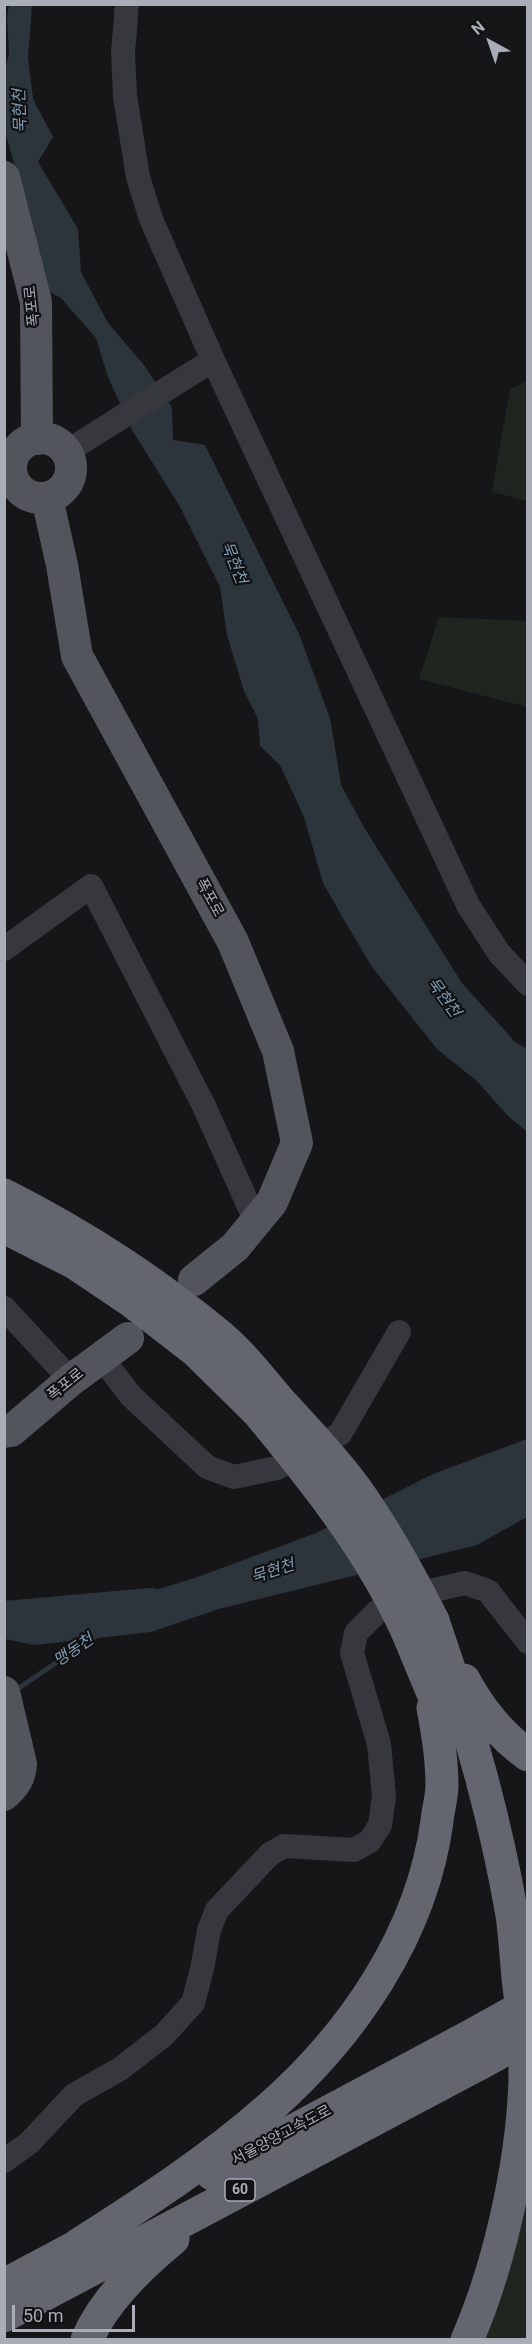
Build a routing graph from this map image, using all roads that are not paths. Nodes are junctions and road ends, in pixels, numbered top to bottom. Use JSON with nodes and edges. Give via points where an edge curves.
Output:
{"nodes":[{"id":1,"x":127,"y":4,"type":"edge"},
{"id":2,"x":4,"y":177,"type":"edge"},
{"id":3,"x":213,"y":360,"type":"junction"},
{"id":4,"x":38,"y":439,"type":"junction"},
{"id":5,"x":66,"y":452,"type":"junction"},
{"id":6,"x":47,"y":498,"type":"junction"},
{"id":7,"x":4,"y":949,"type":"edge"},
{"id":8,"x":528,"y":984,"type":"edge"},
{"id":9,"x":4,"y":1195,"type":"edge"},
{"id":10,"x":256,"y":1222,"type":"junction"},
{"id":11,"x":4,"y":1227,"type":"edge"},
{"id":12,"x":194,"y":1280,"type":"dead end"},
{"id":13,"x":4,"y":1308,"type":"edge"},
{"id":14,"x":399,"y":1332,"type":"dead end"},
{"id":15,"x":128,"y":1338,"type":"dead end"},
{"id":16,"x":102,"y":1358,"type":"junction"},
{"id":17,"x":71,"y":1380,"type":"junction"},
{"id":18,"x":267,"y":1405,"type":"junction"},
{"id":19,"x":4,"y":1432,"type":"edge"},
{"id":20,"x":420,"y":1626,"type":"junction"},
{"id":21,"x":528,"y":1642,"type":"edge"},
{"id":22,"x":427,"y":1679,"type":"junction"},
{"id":23,"x":4,"y":1692,"type":"edge"},
{"id":24,"x":528,"y":1755,"type":"edge"},
{"id":25,"x":4,"y":1795,"type":"edge"},
{"id":26,"x":528,"y":2004,"type":"edge"},
{"id":27,"x":528,"y":2037,"type":"edge"},
{"id":28,"x":4,"y":2162,"type":"edge"},
{"id":29,"x":263,"y":2178,"type":"junction"},
{"id":30,"x":78,"y":2245,"type":"junction"},
{"id":31,"x":4,"y":2285,"type":"edge"},
{"id":32,"x":4,"y":2316,"type":"edge"},
{"id":33,"x":87,"y":2340,"type":"edge"},
{"id":34,"x":449,"y":2340,"type":"edge"},
{"id":35,"x":467,"y":2340,"type":"edge"}],
"edges":[{"from":1,"to":3,"type":"street","via":[[124,96],[138,177],[151,219]]},
{"from":2,"to":4,"type":"main road","name":"폭포로","via":[[36,302]]},
{"from":3,"to":5,"type":"street"},
{"from":3,"to":8,"type":"street","via":[[468,904],[499,953]]},
{"from":4,"to":5,"type":"main road","via":[[48,439]]},
{"from":4,"to":6,"type":"main road","via":[[17,450],[11,475],[23,493]]},
{"from":5,"to":6,"type":"main road","via":[[70,475],[65,486]]},
{"from":6,"to":10,"type":"main road","name":"폭포로","via":[[77,656],[233,942],[278,1051],[297,1143],[272,1202]]},
{"from":7,"to":10,"type":"street","via":[[91,886],[204,1106]]},
{"from":9,"to":18,"type":"highway","via":[[67,1228],[221,1337]]},
{"from":10,"to":12,"type":"main road","name":"폭포로","via":[[235,1247]]},
{"from":11,"to":18,"type":"highway","via":[[75,1263],[130,1300]]},
{"from":13,"to":17,"type":"street"},
{"from":14,"to":16,"type":"street","via":[[340,1434],[277,1468],[234,1476],[207,1467],[131,1396]]},
{"from":15,"to":16,"type":"main road","name":"폭포로"},
{"from":16,"to":17,"type":"main road","name":"폭포로"},
{"from":17,"to":19,"type":"main road","name":"폭포로","via":[[11,1431]]},
{"from":18,"to":20,"type":"highway","bridge":true,"via":[[323,1448],[354,1487],[411,1577]]},
{"from":20,"to":22,"type":"highway"},
{"from":20,"to":24,"type":"highway","via":[[496,1729]]},
{"from":20,"to":35,"type":"highway","via":[[460,1699],[500,1857],[512,1916],[525,2057],[519,2142],[509,2203],[488,2283]]},
{"from":21,"to":28,"type":"street","via":[[488,1592],[465,1582],[377,1612],[356,1633],[352,1653],[379,1744],[384,1796],[380,1825],[370,1841],[354,1850],[284,1846],[270,1854],[217,1910],[193,2002],[164,2035],[120,2069],[74,2095],[29,2143]]},
{"from":22,"to":30,"type":"highway","via":[[439,1741],[442,1787],[435,1842],[416,1904],[382,1975],[328,2047],[268,2109],[156,2195]]},
{"from":22,"to":34,"type":"highway","via":[[446,1722],[478,1831],[494,1937],[504,2073],[504,2119],[488,2211]]},
{"from":23,"to":25,"type":"main road","via":[[21,1764],[15,1786]]},
{"from":26,"to":30,"type":"highway","name":"서울양양고속도로","number":"60","bridge":true},
{"from":27,"to":29,"type":"highway","name":"서울양양고속도로","number":"60","bridge":true},
{"from":29,"to":32,"type":"highway","name":"서울양양고속도로","number":"60"},
{"from":29,"to":33,"type":"highway","via":[[172,2241],[141,2268],[94,2325]]},
{"from":30,"to":31,"type":"highway","name":"서울양양고속도로","number":"60"}]}
